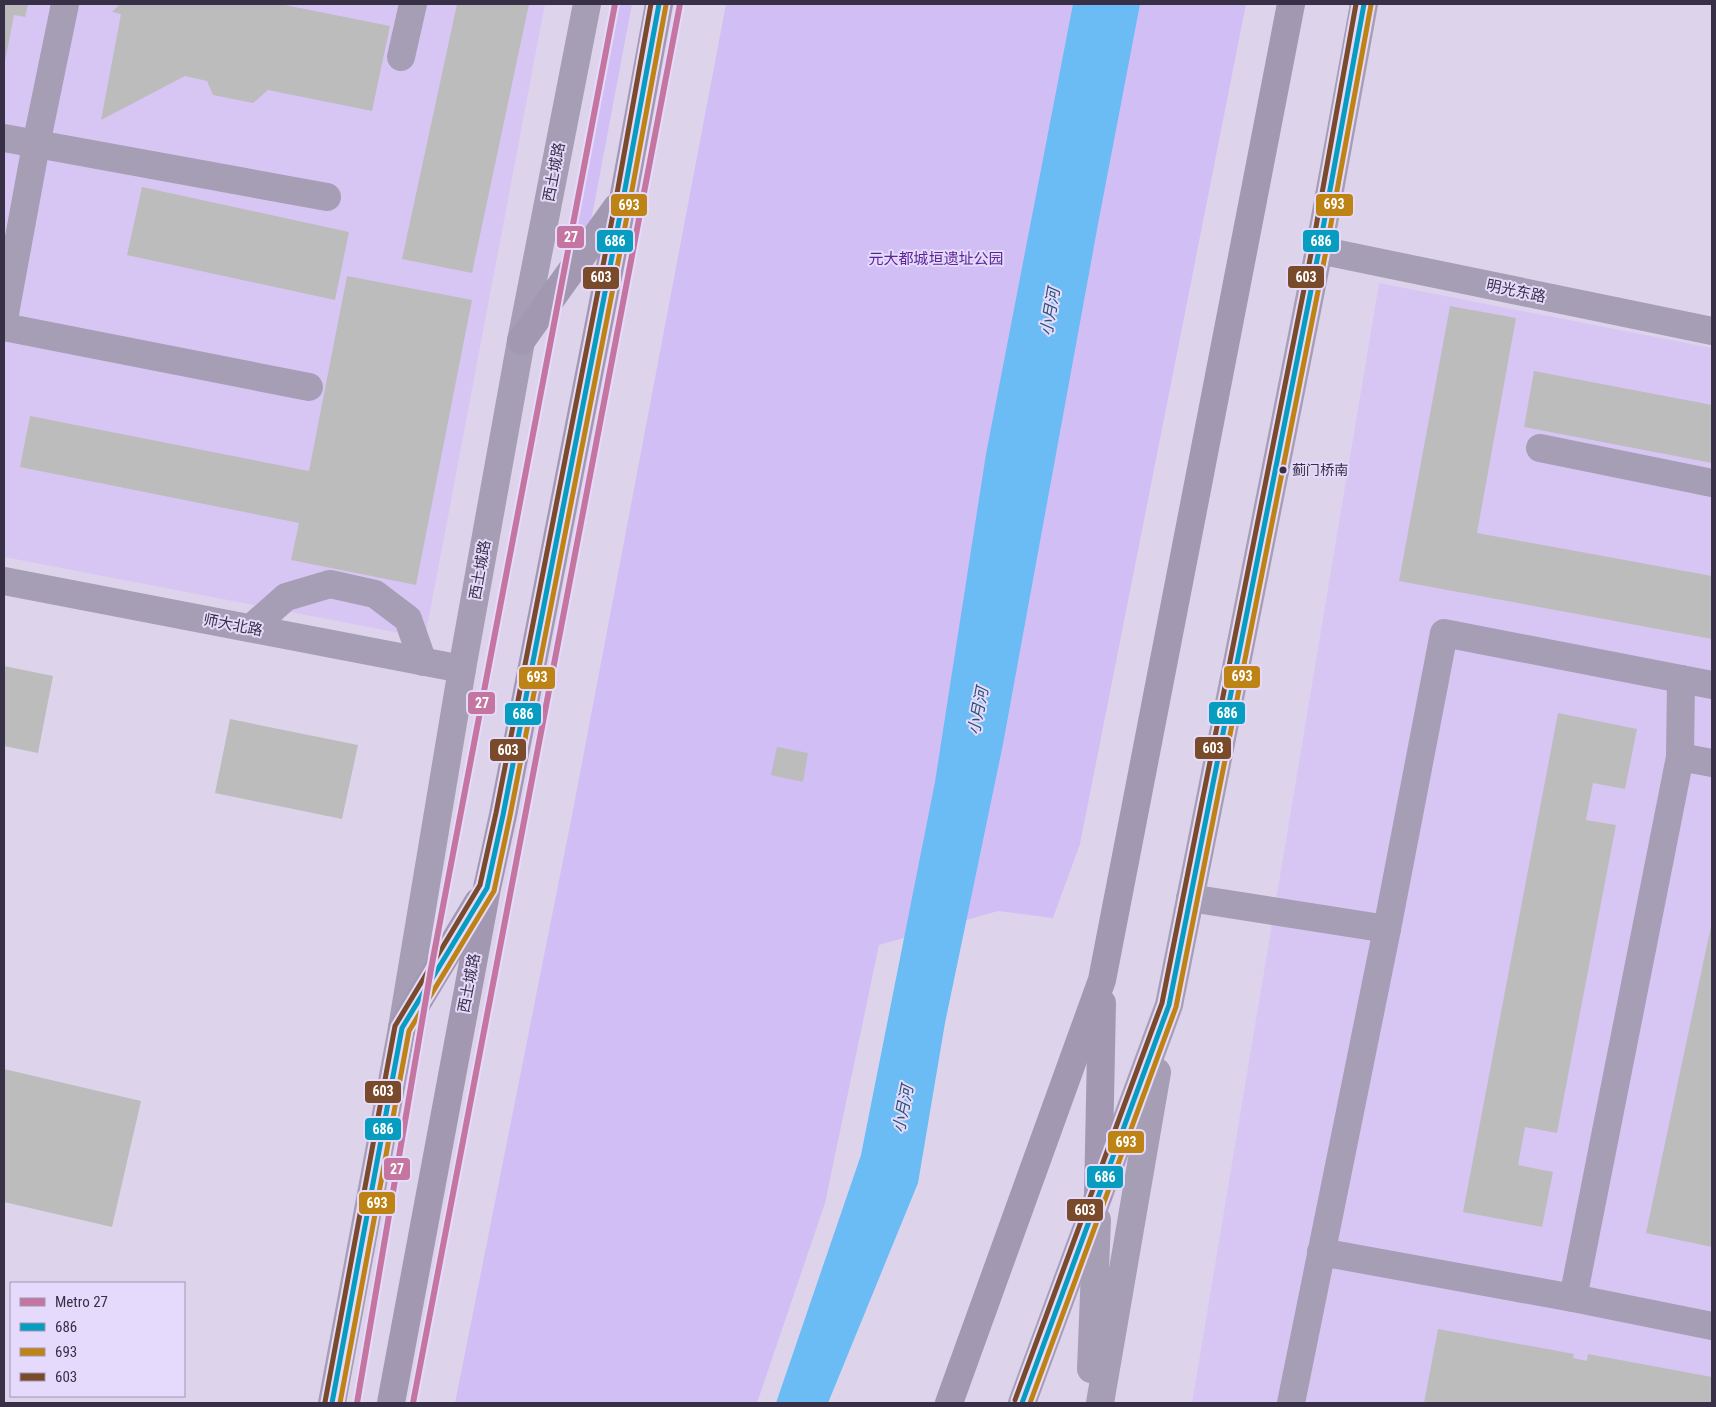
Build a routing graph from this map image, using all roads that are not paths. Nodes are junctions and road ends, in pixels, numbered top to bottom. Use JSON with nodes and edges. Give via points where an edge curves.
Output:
{"nodes":[{"id":1,"x":65,"y":4,"type":"edge"},
{"id":2,"x":413,"y":4,"type":"edge"},
{"id":3,"x":587,"y":4,"type":"edge"},
{"id":4,"x":659,"y":4,"type":"edge"},
{"id":5,"x":1291,"y":4,"type":"edge"},
{"id":6,"x":1364,"y":4,"type":"edge"},
{"id":7,"x":400,"y":57,"type":"dead end"},
{"id":8,"x":4,"y":138,"type":"edge"},
{"id":9,"x":36,"y":145,"type":"junction"},
{"id":10,"x":327,"y":197,"type":"dead end"},
{"id":11,"x":623,"y":200,"type":"junction"},
{"id":12,"x":1319,"y":250,"type":"junction"},
{"id":13,"x":4,"y":319,"type":"edge"},
{"id":14,"x":4,"y":328,"type":"edge"},
{"id":15,"x":1712,"y":331,"type":"edge"},
{"id":16,"x":521,"y":342,"type":"junction"},
{"id":17,"x":309,"y":386,"type":"dead end"},
{"id":18,"x":1540,"y":448,"type":"dead end"},
{"id":19,"x":1712,"y":483,"type":"edge"},
{"id":20,"x":4,"y":580,"type":"edge"},
{"id":21,"x":251,"y":628,"type":"junction"},
{"id":22,"x":422,"y":662,"type":"junction"},
{"id":23,"x":462,"y":669,"type":"junction"},
{"id":24,"x":1681,"y":679,"type":"junction"},
{"id":25,"x":1712,"y":686,"type":"edge"},
{"id":26,"x":1680,"y":757,"type":"junction"},
{"id":27,"x":1712,"y":764,"type":"edge"},
{"id":28,"x":487,"y":888,"type":"junction"},
{"id":29,"x":1190,"y":898,"type":"junction"},
{"id":30,"x":1387,"y":929,"type":"junction"},
{"id":31,"x":1102,"y":980,"type":"junction"},
{"id":32,"x":1169,"y":1005,"type":"junction"},
{"id":33,"x":402,"y":1028,"type":"junction"},
{"id":34,"x":1098,"y":1196,"type":"junction"},
{"id":35,"x":1321,"y":1252,"type":"junction"},
{"id":36,"x":1573,"y":1298,"type":"junction"},
{"id":37,"x":1712,"y":1326,"type":"edge"},
{"id":38,"x":332,"y":1403,"type":"edge"},
{"id":39,"x":391,"y":1403,"type":"edge"},
{"id":40,"x":948,"y":1403,"type":"edge"},
{"id":41,"x":1022,"y":1403,"type":"edge"},
{"id":42,"x":1090,"y":1403,"type":"edge"},
{"id":43,"x":1100,"y":1403,"type":"edge"},
{"id":44,"x":1291,"y":1403,"type":"edge"}],
"edges":[{"from":1,"to":9,"type":"street"},
{"from":2,"to":7,"type":"street"},
{"from":3,"to":16,"type":"street","name":"西土城路"},
{"from":4,"to":11,"type":"highway","name":"西土城路"},
{"from":5,"to":31,"type":"highway"},
{"from":6,"to":12,"type":"street"},
{"from":8,"to":9,"type":"street"},
{"from":9,"to":10,"type":"street"},
{"from":9,"to":13,"type":"street"},
{"from":11,"to":16,"type":"highway"},
{"from":11,"to":28,"type":"highway","name":"西土城路"},
{"from":12,"to":15,"type":"street","name":"明光东路"},
{"from":12,"to":29,"type":"street"},
{"from":14,"to":17,"type":"street"},
{"from":16,"to":23,"type":"street","name":"西土城路"},
{"from":18,"to":19,"type":"street"},
{"from":20,"to":21,"type":"street","name":"师大北路"},
{"from":21,"to":22,"type":"street","name":"师大北路"},
{"from":21,"to":22,"type":"street","via":[[286,597],[330,584],[376,594],[408,619]]},
{"from":22,"to":23,"type":"street","name":"师大北路"},
{"from":23,"to":33,"type":"street","name":"西土城路"},
{"from":24,"to":25,"type":"street"},
{"from":24,"to":26,"type":"street"},
{"from":24,"to":30,"type":"street","via":[[1444,633]]},
{"from":26,"to":27,"type":"street"},
{"from":26,"to":36,"type":"street"},
{"from":28,"to":33,"type":"highway"},
{"from":28,"to":39,"type":"highway","name":"西土城路"},
{"from":29,"to":30,"type":"street"},
{"from":29,"to":32,"type":"street"},
{"from":30,"to":35,"type":"street"},
{"from":31,"to":34,"type":"highway"},
{"from":31,"to":40,"type":"highway"},
{"from":32,"to":34,"type":"street"},
{"from":32,"to":43,"type":"street"},
{"from":33,"to":38,"type":"street","name":"西土城路"},
{"from":34,"to":41,"type":"street"},
{"from":34,"to":42,"type":"street"},
{"from":35,"to":36,"type":"street"},
{"from":35,"to":44,"type":"street"},
{"from":36,"to":37,"type":"street"}]}
